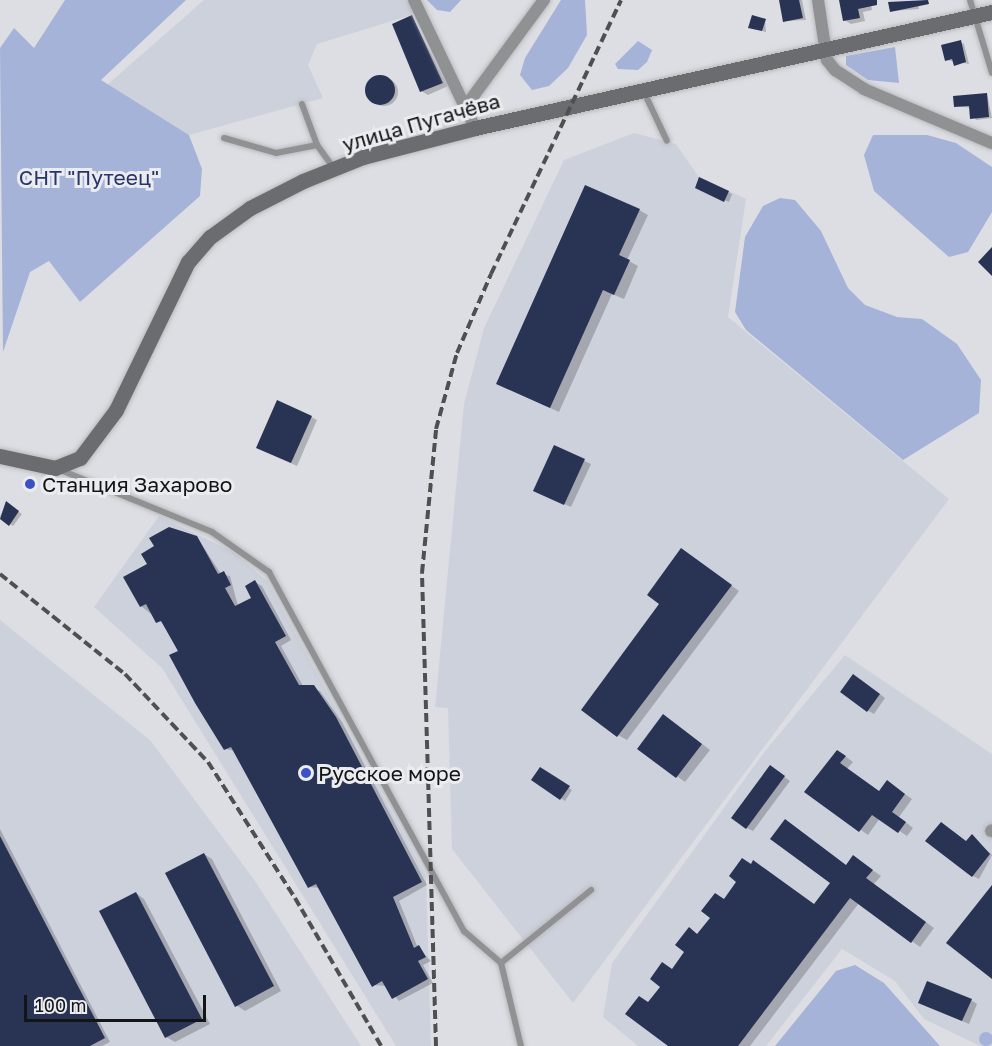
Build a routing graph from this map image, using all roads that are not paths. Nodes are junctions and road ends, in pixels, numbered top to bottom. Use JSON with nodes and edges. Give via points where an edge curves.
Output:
{"nodes":[{"id":1,"x":414,"y":0,"type":"edge"},
{"id":2,"x":544,"y":0,"type":"edge"},
{"id":3,"x":818,"y":0,"type":"edge"},
{"id":4,"x":970,"y":0,"type":"edge"},
{"id":5,"x":992,"y":12,"type":"edge"},
{"id":6,"x":972,"y":16,"type":"junction"},
{"id":7,"x":825,"y":48,"type":"junction"},
{"id":8,"x":992,"y":73,"type":"edge"},
{"id":9,"x":641,"y":87,"type":"junction"},
{"id":10,"x":302,"y":104,"type":"dead end"},
{"id":11,"x":465,"y":106,"type":"junction"},
{"id":12,"x":475,"y":128,"type":"junction"},
{"id":13,"x":224,"y":138,"type":"dead end"},
{"id":14,"x":667,"y":141,"type":"dead end"},
{"id":15,"x":992,"y":143,"type":"edge"},
{"id":16,"x":317,"y":145,"type":"junction"},
{"id":17,"x":334,"y":169,"type":"junction"},
{"id":18,"x":0,"y":456,"type":"edge"},
{"id":19,"x":55,"y":468,"type":"junction"},
{"id":20,"x":591,"y":890,"type":"dead end"},
{"id":21,"x":501,"y":963,"type":"junction"},
{"id":22,"x":521,"y":1046,"type":"edge"}],
"edges":[{"from":1,"to":11,"type":"street"},
{"from":2,"to":11,"type":"street"},
{"from":3,"to":7,"type":"street"},
{"from":4,"to":6,"type":"lane"},
{"from":5,"to":6,"type":"street","name":"улица Пугачёва"},
{"from":6,"to":7,"type":"street","name":"улица Пугачёва"},
{"from":6,"to":8,"type":"lane"},
{"from":7,"to":9,"type":"street","name":"улица Пугачёва"},
{"from":7,"to":15,"type":"street","via":[[835,70],[864,89]]},
{"from":9,"to":12,"type":"street","name":"улица Пугачёва"},
{"from":9,"to":14,"type":"lane"},
{"from":10,"to":16,"type":"lane"},
{"from":11,"to":12,"type":"street"},
{"from":12,"to":17,"type":"street","name":"улица Пугачёва"},
{"from":13,"to":16,"type":"lane","via":[[276,153]]},
{"from":16,"to":17,"type":"lane"},
{"from":17,"to":19,"type":"street","name":"улица Пугачёва","via":[[249,208],[210,237],[169,292],[96,443],[80,458]]},
{"from":18,"to":19,"type":"street"},
{"from":19,"to":21,"type":"lane","via":[[212,532],[269,572],[464,932]]},
{"from":20,"to":21,"type":"lane"},
{"from":21,"to":22,"type":"lane"}]}
